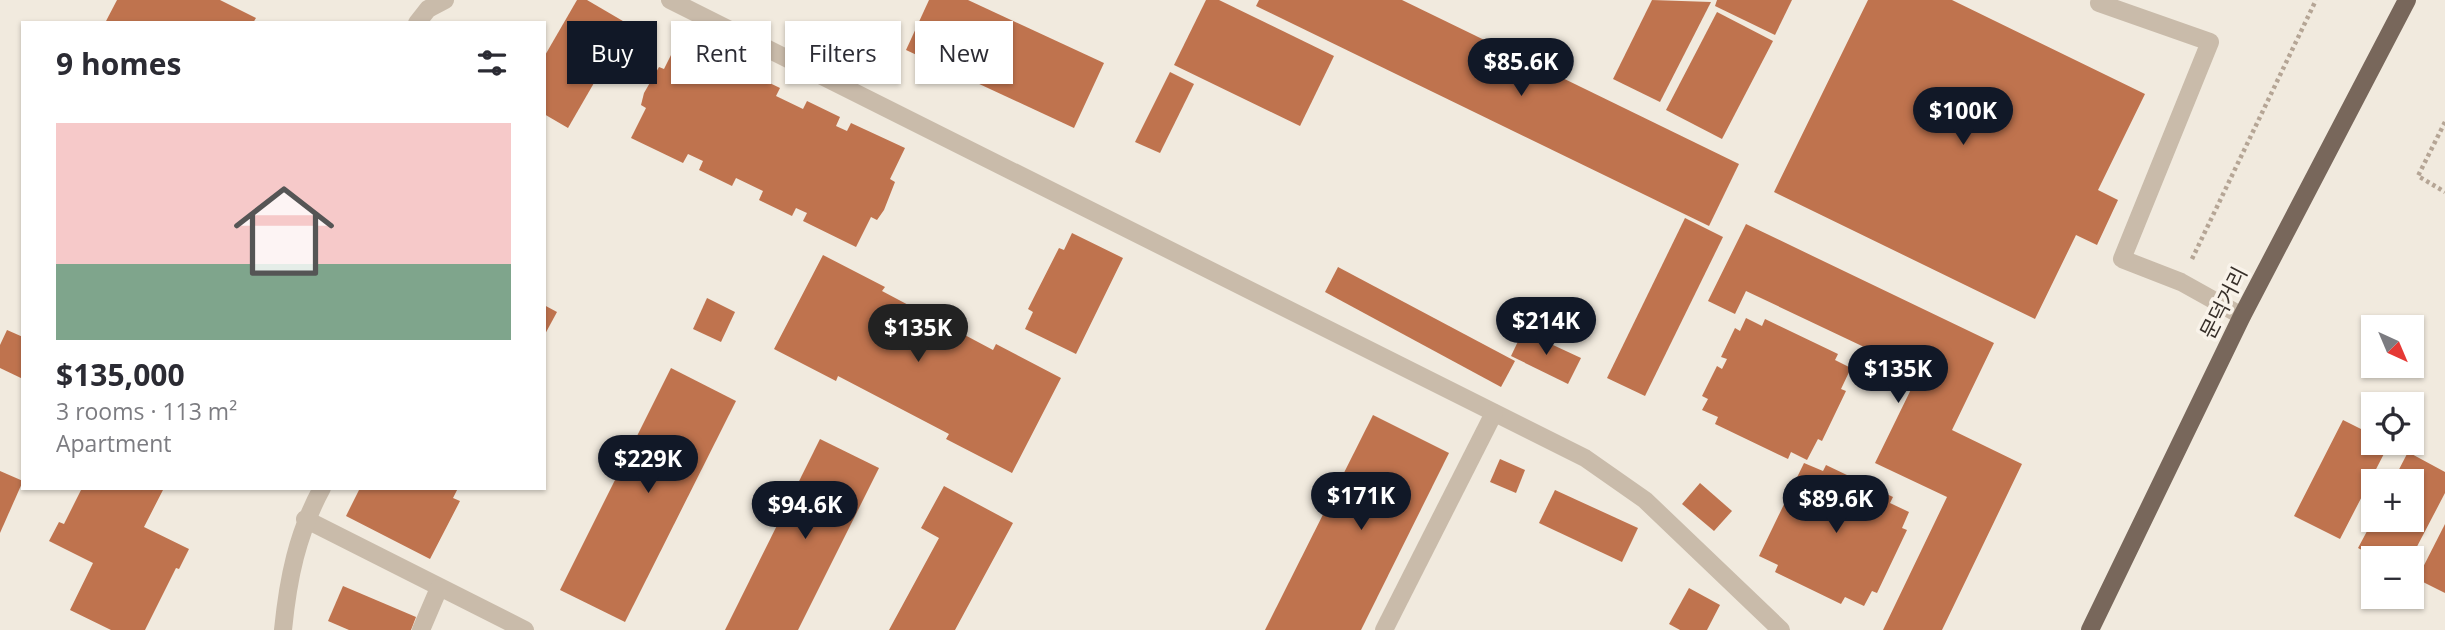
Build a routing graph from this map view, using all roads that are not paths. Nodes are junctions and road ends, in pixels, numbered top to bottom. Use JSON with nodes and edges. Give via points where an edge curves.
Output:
{"nodes":[{"id":1,"x":445,"y":0,"type":"edge"},
{"id":2,"x":670,"y":0,"type":"edge"},
{"id":3,"x":2407,"y":0,"type":"edge"},
{"id":4,"x":2099,"y":3,"type":"dead end"},
{"id":5,"x":419,"y":21,"type":"edge"},
{"id":6,"x":2242,"y":316,"type":"junction"},
{"id":7,"x":1494,"y":413,"type":"junction"},
{"id":8,"x":320,"y":490,"type":"edge"},
{"id":9,"x":305,"y":519,"type":"junction"},
{"id":10,"x":439,"y":589,"type":"junction"},
{"id":11,"x":283,"y":630,"type":"edge"},
{"id":12,"x":421,"y":630,"type":"edge"},
{"id":13,"x":525,"y":630,"type":"edge"},
{"id":14,"x":1384,"y":630,"type":"edge"},
{"id":15,"x":1781,"y":630,"type":"edge"},
{"id":16,"x":2090,"y":630,"type":"edge"}],
"edges":[{"from":1,"to":5,"type":"street","via":[[428,9]]},
{"from":2,"to":7,"type":"street"},
{"from":3,"to":6,"type":"main road","name":"문덕거리"},
{"from":4,"to":6,"type":"street","via":[[2210,42],[2122,259],[2181,282]]},
{"from":6,"to":16,"type":"main road","name":"문덕거리"},
{"from":7,"to":14,"type":"street"},
{"from":7,"to":15,"type":"street","via":[[1585,458],[1645,500]]},
{"from":8,"to":9,"type":"street"},
{"from":9,"to":10,"type":"street"},
{"from":9,"to":11,"type":"street","via":[[288,580]]},
{"from":10,"to":12,"type":"street"},
{"from":10,"to":13,"type":"street"}]}
